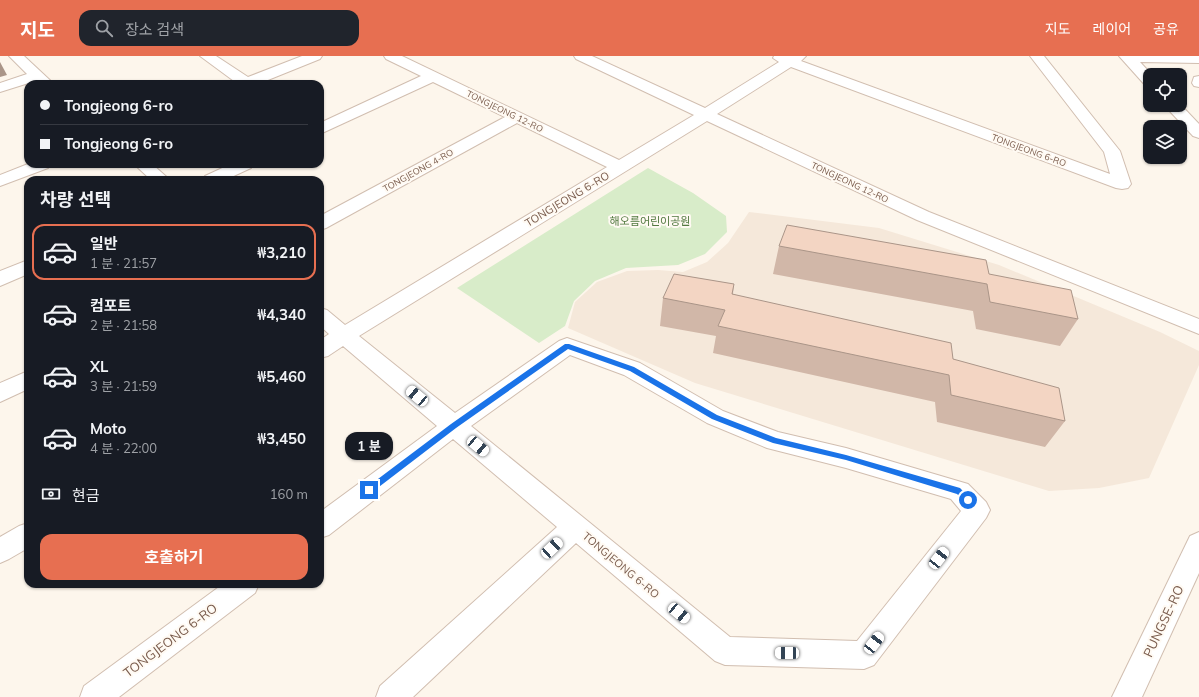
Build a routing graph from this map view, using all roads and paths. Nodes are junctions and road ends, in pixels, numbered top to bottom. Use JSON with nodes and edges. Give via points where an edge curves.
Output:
{"nodes":[{"id":1,"x":16,"y":56,"type":"edge"},
{"id":2,"x":207,"y":56,"type":"edge"},
{"id":3,"x":315,"y":56,"type":"edge"},
{"id":4,"x":391,"y":56,"type":"edge"},
{"id":5,"x":581,"y":56,"type":"edge"},
{"id":6,"x":1037,"y":56,"type":"edge"},
{"id":7,"x":1127,"y":57,"type":"edge"},
{"id":8,"x":1147,"y":57,"type":"edge"},
{"id":9,"x":788,"y":58,"type":"edge"},
{"id":10,"x":1199,"y":59,"type":"edge"},
{"id":11,"x":1156,"y":68,"type":"edge"},
{"id":12,"x":1143,"y":74,"type":"edge"},
{"id":13,"x":433,"y":76,"type":"junction"},
{"id":14,"x":42,"y":80,"type":"edge"},
{"id":15,"x":241,"y":80,"type":"edge"},
{"id":16,"x":257,"y":80,"type":"edge"},
{"id":17,"x":1199,"y":80,"type":"edge"},
{"id":18,"x":24,"y":83,"type":"edge"},
{"id":19,"x":1199,"y":83,"type":"edge"},
{"id":20,"x":0,"y":88,"type":"edge"},
{"id":21,"x":1187,"y":100,"type":"edge"},
{"id":22,"x":1179,"y":112,"type":"edge"},
{"id":23,"x":1199,"y":113,"type":"edge"},
{"id":24,"x":706,"y":115,"type":"junction"},
{"id":25,"x":516,"y":117,"type":"junction"},
{"id":26,"x":324,"y":127,"type":"edge"},
{"id":27,"x":1199,"y":133,"type":"edge"},
{"id":28,"x":620,"y":167,"type":"junction"},
{"id":29,"x":32,"y":168,"type":"edge"},
{"id":30,"x":147,"y":168,"type":"edge"},
{"id":31,"x":236,"y":168,"type":"edge"},
{"id":32,"x":156,"y":176,"type":"edge"},
{"id":33,"x":220,"y":176,"type":"edge"},
{"id":34,"x":0,"y":181,"type":"edge"},
{"id":35,"x":324,"y":222,"type":"edge"},
{"id":36,"x":24,"y":268,"type":"edge"},
{"id":37,"x":0,"y":279,"type":"edge"},
{"id":38,"x":1124,"y":297,"type":"junction"},
{"id":39,"x":1199,"y":315,"type":"edge"},
{"id":40,"x":324,"y":318,"type":"edge"},
{"id":41,"x":1199,"y":327,"type":"edge"},
{"id":42,"x":344,"y":335,"type":"junction"},
{"id":43,"x":324,"y":348,"type":"edge"},
{"id":44,"x":24,"y":381,"type":"edge"},
{"id":45,"x":0,"y":393,"type":"edge"},
{"id":46,"x":454,"y":426,"type":"junction"},
{"id":47,"x":324,"y":524,"type":"edge"},
{"id":48,"x":575,"y":527,"type":"junction"},
{"id":49,"x":24,"y":536,"type":"edge"},
{"id":50,"x":1199,"y":544,"type":"edge"},
{"id":51,"x":0,"y":551,"type":"edge"},
{"id":52,"x":240,"y":588,"type":"edge"},
{"id":53,"x":96,"y":697,"type":"edge"},
{"id":54,"x":391,"y":697,"type":"edge"},
{"id":55,"x":1127,"y":697,"type":"edge"}],
"edges":[{"from":1,"to":14,"type":"street"},
{"from":2,"to":15,"type":"street"},
{"from":3,"to":16,"type":"street"},
{"from":4,"to":13,"type":"street","name":"TONGJEONG 12-RO"},
{"from":5,"to":24,"type":"street","name":"TONGJEONG 12-RO"},
{"from":6,"to":9,"type":"street","name":"TONGJEONG 6-RO","via":[[1112,151],[1122,184]]},
{"from":7,"to":8,"type":"street"},
{"from":7,"to":12,"type":"street"},
{"from":8,"to":10,"type":"street"},
{"from":8,"to":11,"type":"street"},
{"from":9,"to":24,"type":"street","name":"TONGJEONG 6-RO"},
{"from":13,"to":25,"type":"street","name":"TONGJEONG 12-RO"},
{"from":13,"to":26,"type":"street"},
{"from":17,"to":19,"type":"street"},
{"from":18,"to":20,"type":"street"},
{"from":21,"to":23,"type":"street"},
{"from":22,"to":27,"type":"street"},
{"from":24,"to":28,"type":"street","name":"TONGJEONG 6-RO"},
{"from":24,"to":38,"type":"street","name":"TONGJEONG 12-RO","via":[[923,216]]},
{"from":25,"to":28,"type":"street","name":"TONGJEONG 12-RO"},
{"from":25,"to":35,"type":"street","name":"TONGJEONG 4-RO"},
{"from":28,"to":42,"type":"street","name":"TONGJEONG 6-RO"},
{"from":29,"to":34,"type":"street"},
{"from":30,"to":32,"type":"street"},
{"from":31,"to":33,"type":"street"},
{"from":36,"to":37,"type":"street"},
{"from":38,"to":39,"type":"street"},
{"from":38,"to":41,"type":"street"},
{"from":40,"to":42,"type":"street"},
{"from":42,"to":43,"type":"street","name":"TONGJEONG 6-RO"},
{"from":42,"to":46,"type":"street","name":"TONGJEONG 6-RO"},
{"from":44,"to":45,"type":"street"},
{"from":46,"to":47,"type":"street","name":"TONGJEONG 6-RO"},
{"from":46,"to":48,"type":"street","name":"TONGJEONG 6-RO"},
{"from":46,"to":48,"type":"street","name":"TONGJEONG 6-RO","via":[[567,346],[632,369],[715,417],[776,441],[960,491],[977,510],[864,655],[725,651]]},
{"from":48,"to":54,"type":"street","name":"TONGJEONG 6-RO"},
{"from":49,"to":51,"type":"street"},
{"from":50,"to":55,"type":"street","name":"PUNGSE-RO"},
{"from":52,"to":53,"type":"street","name":"TONGJEONG 6-RO"}]}
